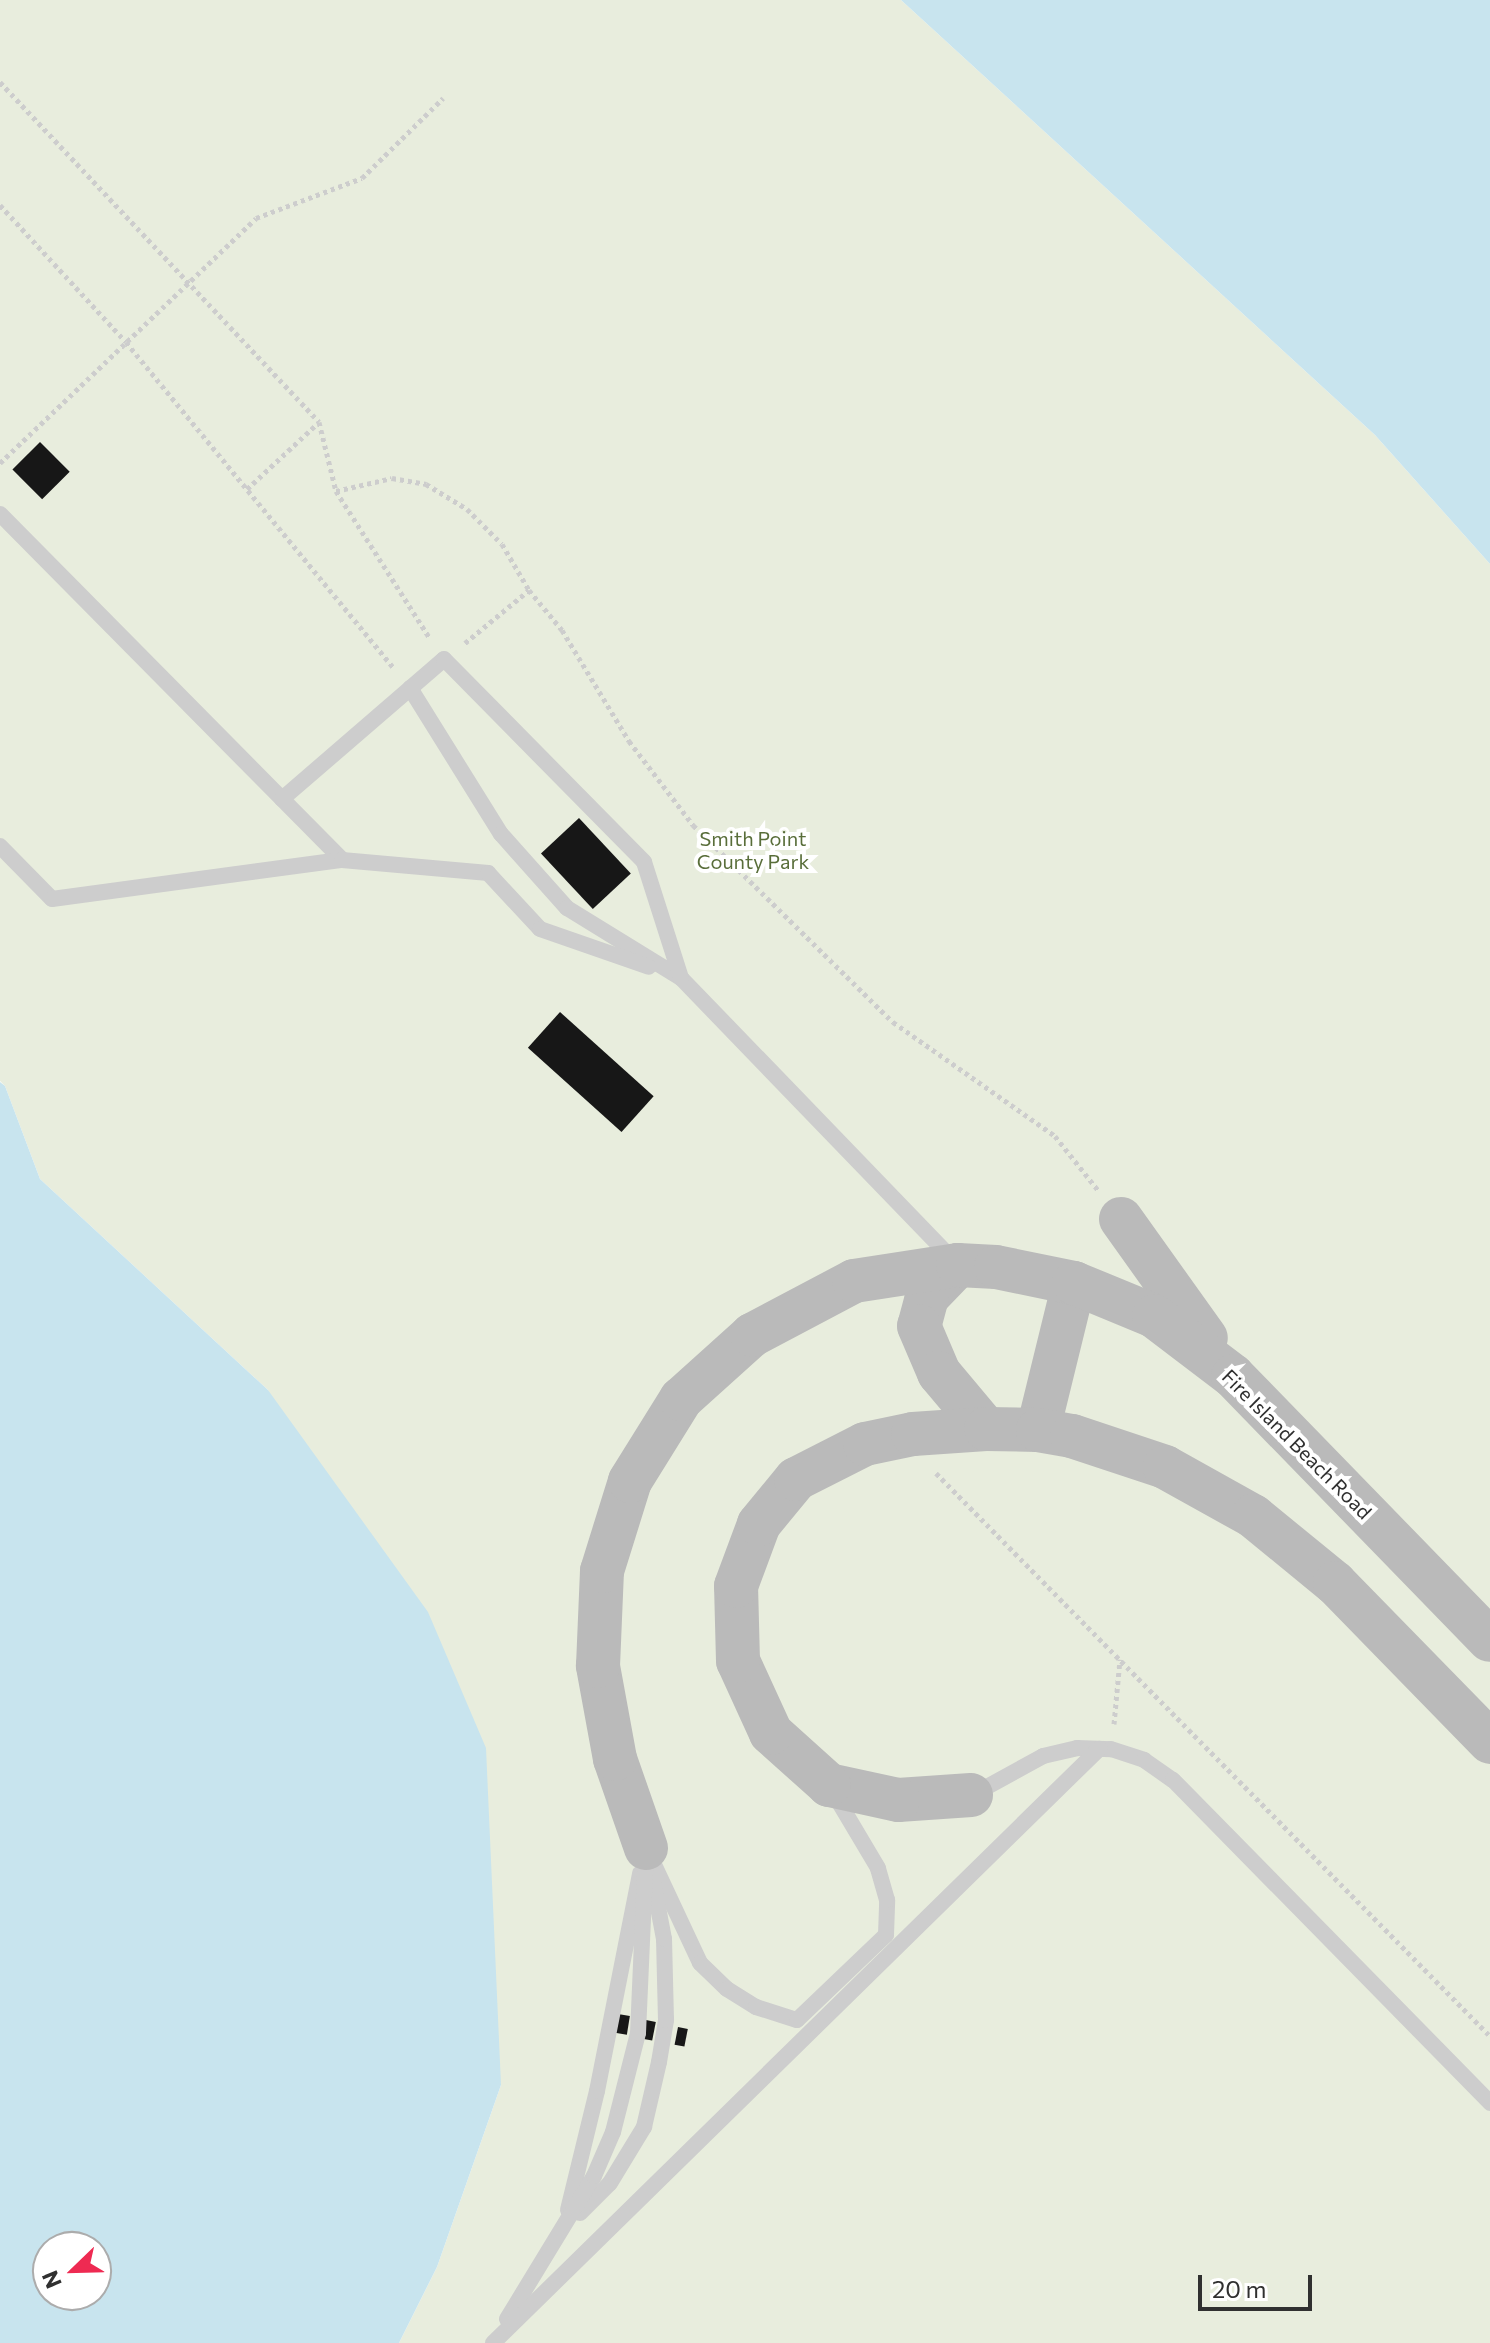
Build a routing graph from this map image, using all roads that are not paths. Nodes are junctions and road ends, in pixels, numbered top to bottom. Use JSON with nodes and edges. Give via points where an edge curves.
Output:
{"nodes":[{"id":1,"x":0,"y":514,"type":"edge"},
{"id":2,"x":410,"y":688,"type":"junction"},
{"id":3,"x":282,"y":799,"type":"junction"},
{"id":4,"x":0,"y":846,"type":"edge"},
{"id":5,"x":342,"y":860,"type":"junction"},
{"id":6,"x":681,"y":978,"type":"junction"},
{"id":7,"x":1121,"y":1219,"type":"road end"},
{"id":8,"x":958,"y":1265,"type":"junction"},
{"id":9,"x":1074,"y":1283,"type":"junction"},
{"id":10,"x":1233,"y":1376,"type":"junction"},
{"id":11,"x":986,"y":1429,"type":"junction"},
{"id":12,"x":1038,"y":1430,"type":"junction"},
{"id":13,"x":1490,"y":1640,"type":"edge"},
{"id":14,"x":1490,"y":1742,"type":"edge"},
{"id":15,"x":1105,"y":1749,"type":"junction"},
{"id":16,"x":829,"y":1785,"type":"junction"},
{"id":17,"x":971,"y":1795,"type":"joint"},
{"id":18,"x":646,"y":1848,"type":"junction"},
{"id":19,"x":1490,"y":2103,"type":"edge"},
{"id":20,"x":563,"y":2229,"type":"junction"},
{"id":21,"x":492,"y":2343,"type":"edge"}],
"edges":[{"from":1,"to":3,"type":"lane"},
{"from":2,"to":3,"type":"lane"},
{"from":2,"to":6,"type":"lane","via":[[501,834],[567,908]]},
{"from":2,"to":6,"type":"lane","via":[[444,659],[644,862]]},
{"from":3,"to":5,"type":"lane"},
{"from":4,"to":5,"type":"lane","via":[[52,899]]},
{"from":5,"to":6,"type":"lane","via":[[488,873],[540,929]]},
{"from":6,"to":8,"type":"lane"},
{"from":7,"to":10,"type":"street"},
{"from":8,"to":9,"type":"street","name":"Fire Island Beach Road"},
{"from":8,"to":11,"type":"street","via":[[927,1297],[919,1326],[939,1373]]},
{"from":8,"to":18,"type":"street","name":"Fire Island Beach Road","via":[[854,1281],[752,1335],[681,1399],[630,1481],[602,1571],[598,1666],[615,1759]]},
{"from":9,"to":10,"type":"street","name":"Fire Island Beach Road","via":[[1154,1316]]},
{"from":9,"to":12,"type":"street"},
{"from":10,"to":13,"type":"street","name":"Fire Island Beach Road"},
{"from":11,"to":12,"type":"street"},
{"from":11,"to":16,"type":"street","via":[[913,1434],[853,1448],[796,1479],[759,1524],[736,1586],[738,1661],[771,1733]]},
{"from":12,"to":14,"type":"street","via":[[1165,1467],[1253,1516],[1335,1583]]},
{"from":15,"to":17,"type":"lane","via":[[1077,1748],[1043,1756]]},
{"from":15,"to":19,"type":"lane","via":[[1144,1760],[1173,1780]]},
{"from":15,"to":21,"type":"lane"},
{"from":16,"to":17,"type":"street","via":[[898,1800]]},
{"from":16,"to":18,"type":"lane","via":[[878,1868],[887,1900],[886,1935],[797,2020],[756,2007],[700,1963]]},
{"from":18,"to":20,"type":"lane"},
{"from":18,"to":20,"type":"lane","via":[[638,2033],[613,2132]]},
{"from":18,"to":20,"type":"lane","via":[[664,1939],[666,2020],[659,2062],[644,2127],[610,2183]]},
{"from":20,"to":21,"type":"lane"}]}
